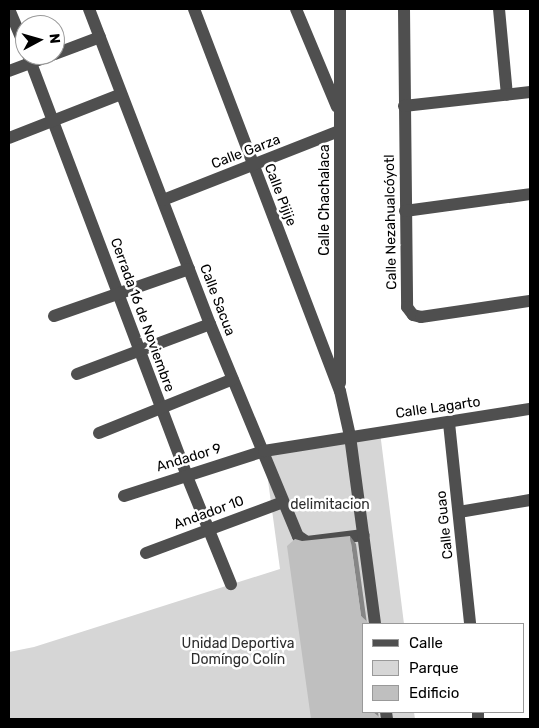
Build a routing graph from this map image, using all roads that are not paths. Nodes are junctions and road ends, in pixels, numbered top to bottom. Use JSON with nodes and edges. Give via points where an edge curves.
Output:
{"nodes":[{"id":1,"x":9,"y":9,"type":"edge"},
{"id":2,"x":89,"y":9,"type":"edge"},
{"id":3,"x":194,"y":9,"type":"edge"},
{"id":4,"x":296,"y":9,"type":"edge"},
{"id":5,"x":340,"y":9,"type":"edge"},
{"id":6,"x":404,"y":9,"type":"edge"},
{"id":7,"x":499,"y":9,"type":"edge"},
{"id":8,"x":15,"y":23,"type":"edge"},
{"id":9,"x":100,"y":37,"type":"junction"},
{"id":10,"x":65,"y":50,"type":"edge"},
{"id":11,"x":32,"y":65,"type":"edge"},
{"id":12,"x":530,"y":92,"type":"edge"},
{"id":13,"x":121,"y":94,"type":"junction"},
{"id":14,"x":507,"y":95,"type":"junction"},
{"id":15,"x":404,"y":106,"type":"junction"},
{"id":16,"x":339,"y":112,"type":"junction"},
{"id":17,"x":54,"y":120,"type":"junction"},
{"id":18,"x":340,"y":131,"type":"junction"},
{"id":19,"x":9,"y":138,"type":"edge"},
{"id":20,"x":252,"y":166,"type":"junction"},
{"id":21,"x":530,"y":194,"type":"edge"},
{"id":22,"x":163,"y":200,"type":"junction"},
{"id":23,"x":405,"y":211,"type":"junction"},
{"id":24,"x":189,"y":269,"type":"junction"},
{"id":25,"x":119,"y":294,"type":"junction"},
{"id":26,"x":530,"y":301,"type":"edge"},
{"id":27,"x":54,"y":316,"type":"dead end"},
{"id":28,"x":210,"y":324,"type":"junction"},
{"id":29,"x":139,"y":349,"type":"junction"},
{"id":30,"x":77,"y":374,"type":"dead end"},
{"id":31,"x":232,"y":379,"type":"junction"},
{"id":32,"x":340,"y":391,"type":"junction"},
{"id":33,"x":161,"y":408,"type":"junction"},
{"id":34,"x":530,"y":409,"type":"edge"},
{"id":35,"x":449,"y":423,"type":"junction"},
{"id":36,"x":99,"y":433,"type":"dead end"},
{"id":37,"x":350,"y":436,"type":"junction"},
{"id":38,"x":264,"y":451,"type":"junction"},
{"id":39,"x":186,"y":474,"type":"junction"},
{"id":40,"x":124,"y":496,"type":"dead end"},
{"id":41,"x":530,"y":500,"type":"edge"},
{"id":42,"x":283,"y":502,"type":"junction"},
{"id":43,"x":459,"y":512,"type":"junction"},
{"id":44,"x":208,"y":530,"type":"junction"},
{"id":45,"x":364,"y":535,"type":"junction"},
{"id":46,"x":146,"y":553,"type":"dead end"},
{"id":47,"x":231,"y":584,"type":"dead end"},
{"id":48,"x":375,"y":623,"type":"edge"},
{"id":49,"x":470,"y":623,"type":"edge"}],
"edges":[{"from":1,"to":8,"type":"street"},
{"from":2,"to":9,"type":"street","name":"Calle Sacua"},
{"from":3,"to":20,"type":"street","name":"Calle Pijije"},
{"from":4,"to":16,"type":"street"},
{"from":5,"to":16,"type":"street","name":"Calle Chachalaca"},
{"from":6,"to":15,"type":"street","name":"Calle Nezahualcóyotl"},
{"from":7,"to":14,"type":"street"},
{"from":9,"to":10,"type":"street"},
{"from":9,"to":13,"type":"street","name":"Calle Sacua"},
{"from":11,"to":17,"type":"street","name":"Cerrada 16 de Noviembre"},
{"from":12,"to":14,"type":"street"},
{"from":13,"to":17,"type":"street"},
{"from":13,"to":22,"type":"street","name":"Calle Sacua"},
{"from":14,"to":15,"type":"street"},
{"from":15,"to":23,"type":"street","name":"Calle Nezahualcóyotl"},
{"from":16,"to":18,"type":"street","name":"Calle Chachalaca"},
{"from":17,"to":19,"type":"street"},
{"from":17,"to":25,"type":"street","name":"Cerrada 16 de Noviembre"},
{"from":18,"to":20,"type":"street","name":"Calle Garza"},
{"from":18,"to":32,"type":"street","name":"Calle Chachalaca"},
{"from":20,"to":22,"type":"street","name":"Calle Garza"},
{"from":20,"to":32,"type":"street","name":"Calle Pijije"},
{"from":21,"to":23,"type":"street"},
{"from":22,"to":24,"type":"street","name":"Calle Sacua"},
{"from":23,"to":26,"type":"street","name":"Calle Nezahualcóyotl","via":[[407,307],[413,315],[421,317]]},
{"from":24,"to":25,"type":"street"},
{"from":24,"to":28,"type":"street","name":"Calle Sacua"},
{"from":25,"to":27,"type":"street"},
{"from":25,"to":29,"type":"street","name":"Cerrada 16 de Noviembre"},
{"from":28,"to":29,"type":"street"},
{"from":28,"to":31,"type":"street","name":"Calle Sacua"},
{"from":29,"to":30,"type":"street"},
{"from":29,"to":33,"type":"street","name":"Cerrada 16 de Noviembre"},
{"from":31,"to":33,"type":"street"},
{"from":31,"to":38,"type":"street","name":"Calle Sacua"},
{"from":32,"to":37,"type":"street"},
{"from":33,"to":36,"type":"street"},
{"from":33,"to":39,"type":"street","name":"Cerrada 16 de Noviembre"},
{"from":34,"to":35,"type":"street","name":"Calle Lagarto"},
{"from":35,"to":37,"type":"street","name":"Calle Lagarto"},
{"from":35,"to":43,"type":"street","name":"Calle Guao"},
{"from":37,"to":38,"type":"street","name":"Calle Lagarto"},
{"from":37,"to":45,"type":"street"},
{"from":38,"to":39,"type":"street","name":"Andador 9"},
{"from":38,"to":42,"type":"street","name":"Calle Sacua"},
{"from":39,"to":40,"type":"street","name":"Andador 9"},
{"from":39,"to":44,"type":"street","name":"Cerrada 16 de Noviembre"},
{"from":41,"to":43,"type":"street"},
{"from":42,"to":44,"type":"street","name":"Andador 10"},
{"from":42,"to":45,"type":"street","name":"Calle Sacua","via":[[302,540]]},
{"from":43,"to":49,"type":"street","name":"Calle Guao"},
{"from":44,"to":46,"type":"street","name":"Andador 10"},
{"from":44,"to":47,"type":"street","name":"Cerrada 16 de Noviembre"},
{"from":45,"to":48,"type":"street"}]}
